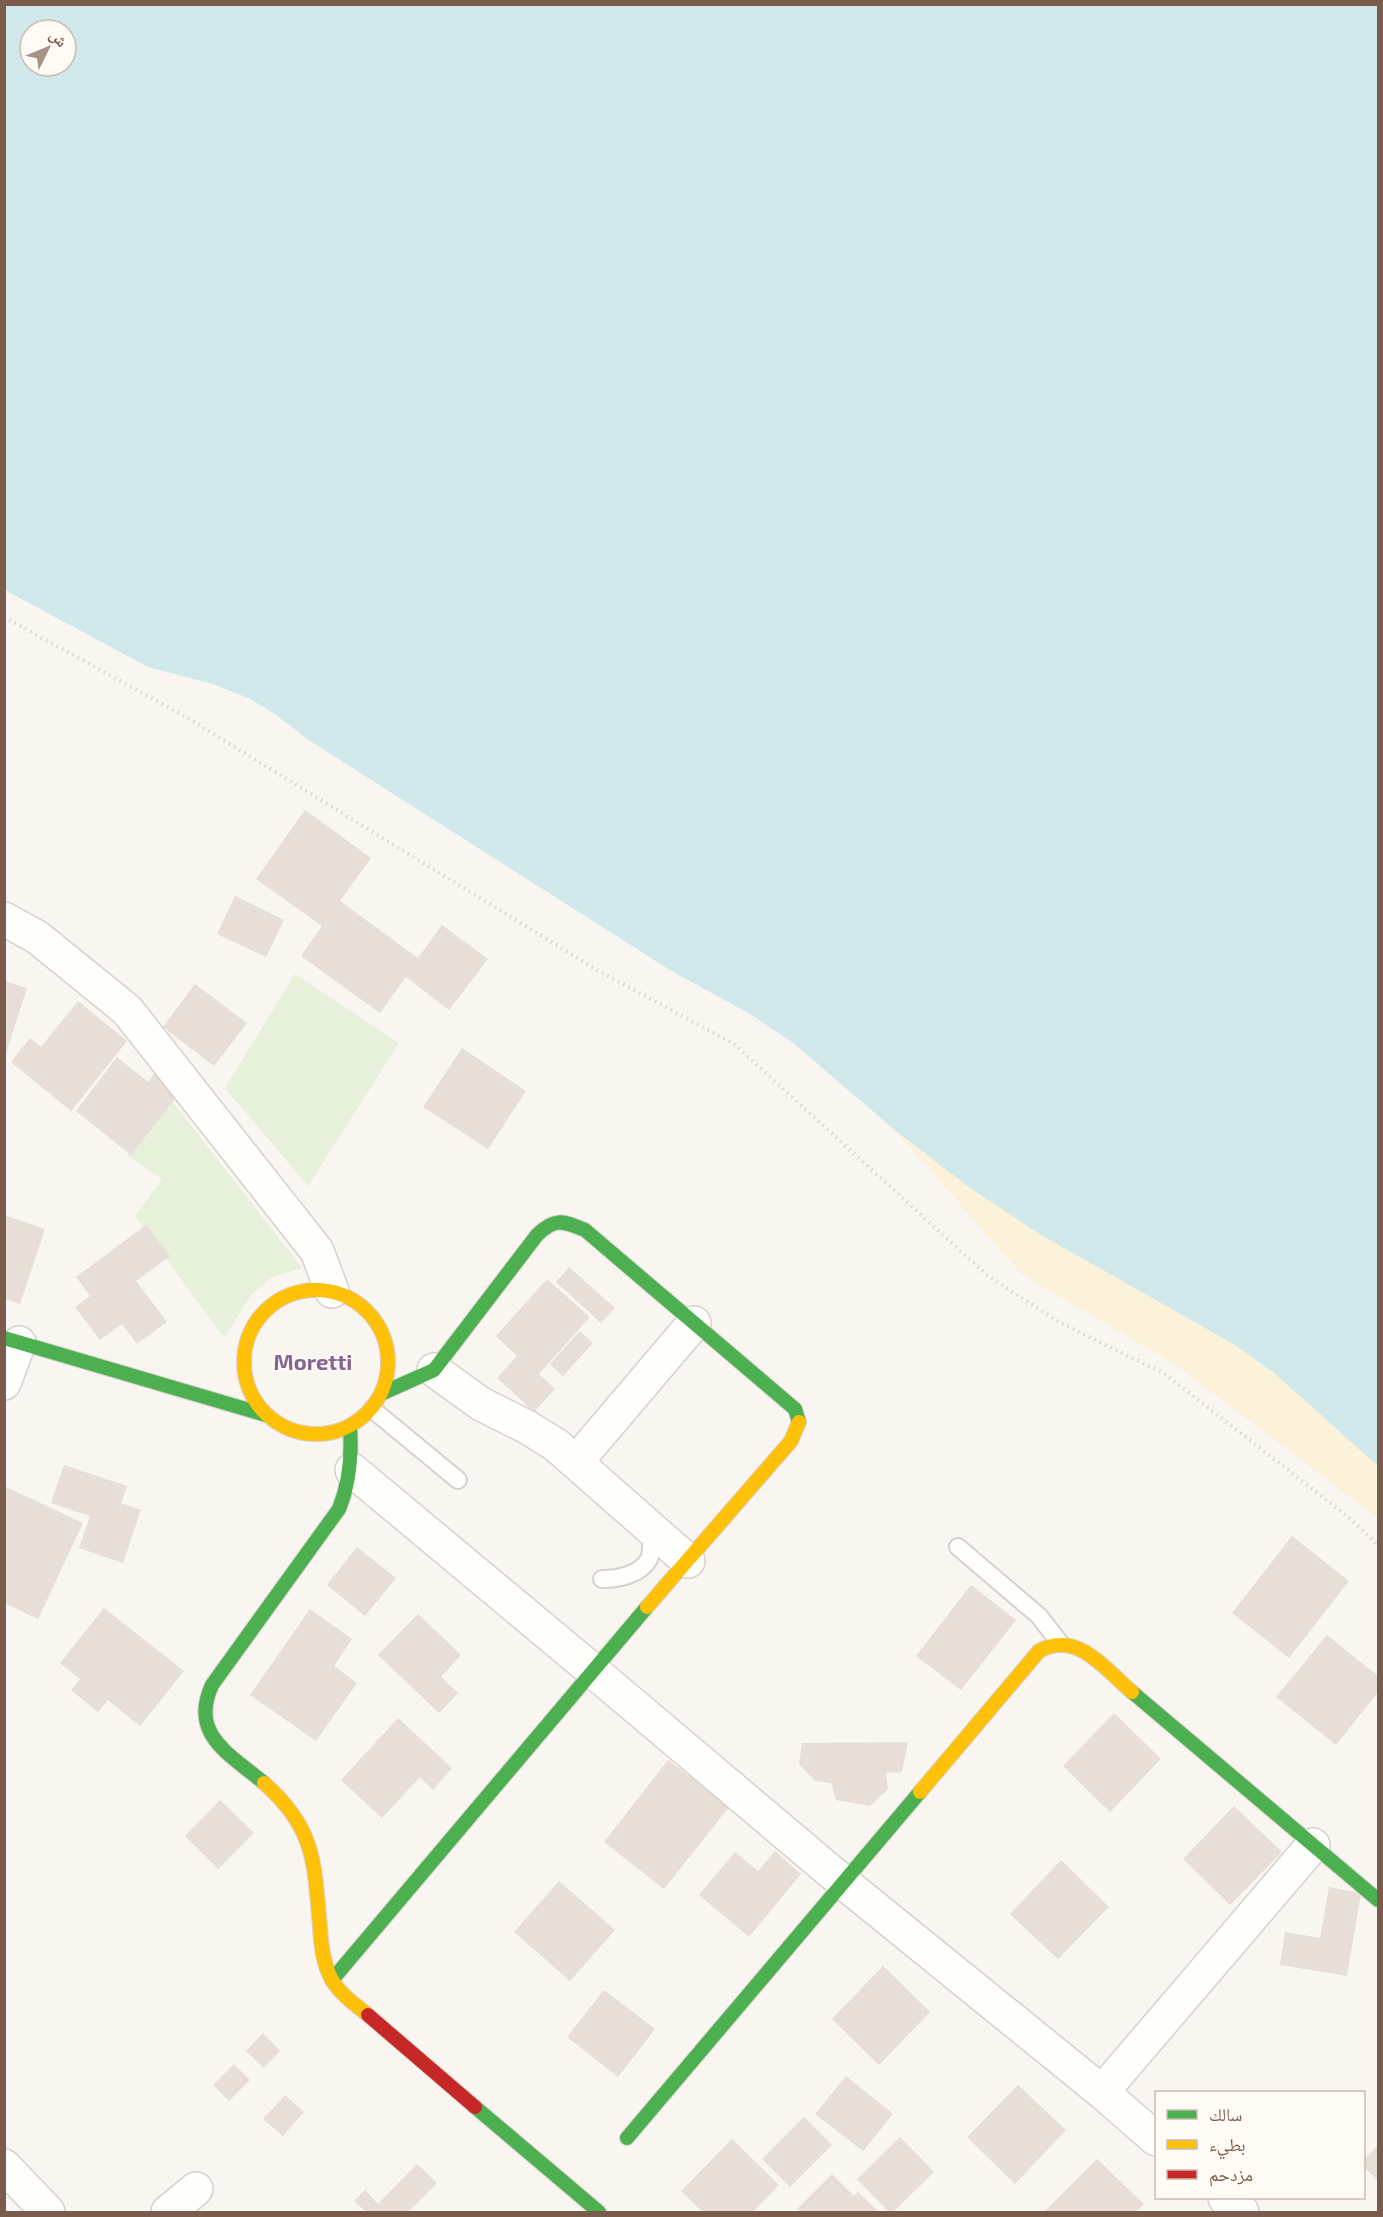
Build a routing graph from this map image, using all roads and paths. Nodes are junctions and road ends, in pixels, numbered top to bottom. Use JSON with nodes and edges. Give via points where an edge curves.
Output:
{"nodes":[{"id":1,"x":4,"y":617,"type":"edge"},
{"id":2,"x":4,"y":919,"type":"edge"},
{"id":3,"x":332,"y":1291,"type":"junction"},
{"id":4,"x":694,"y":1323,"type":"junction"},
{"id":5,"x":12,"y":1341,"type":"edge"},
{"id":6,"x":434,"y":1370,"type":"junction"},
{"id":7,"x":4,"y":1383,"type":"edge"},
{"id":8,"x":383,"y":1393,"type":"junction"},
{"id":9,"x":372,"y":1409,"type":"junction"},
{"id":10,"x":266,"y":1414,"type":"junction"},
{"id":11,"x":350,"y":1427,"type":"junction"},
{"id":12,"x":576,"y":1462,"type":"junction"},
{"id":13,"x":352,"y":1470,"type":"junction"},
{"id":14,"x":458,"y":1480,"type":"dead end"},
{"id":15,"x":652,"y":1531,"type":"junction"},
{"id":16,"x":1378,"y":1545,"type":"edge"},
{"id":17,"x":958,"y":1547,"type":"dead end"},
{"id":18,"x":688,"y":1561,"type":"junction"},
{"id":19,"x":602,"y":1579,"type":"dead end"},
{"id":20,"x":1060,"y":1643,"type":"junction"},
{"id":21,"x":592,"y":1670,"type":"junction"},
{"id":22,"x":1313,"y":1845,"type":"junction"},
{"id":23,"x":843,"y":1882,"type":"junction"},
{"id":24,"x":1378,"y":1900,"type":"edge"},
{"id":25,"x":332,"y":1980,"type":"junction"},
{"id":26,"x":1102,"y":2092,"type":"junction"},
{"id":27,"x":627,"y":2138,"type":"dead end"},
{"id":28,"x":1155,"y":2138,"type":"edge"},
{"id":29,"x":4,"y":2166,"type":"edge"},
{"id":30,"x":196,"y":2189,"type":"dead end"},
{"id":31,"x":1226,"y":2199,"type":"edge"},
{"id":32,"x":48,"y":2212,"type":"edge"},
{"id":33,"x":168,"y":2212,"type":"edge"},
{"id":34,"x":599,"y":2212,"type":"edge"},
{"id":35,"x":1242,"y":2212,"type":"edge"}],
"edges":[{"from":1,"to":16,"type":"path","via":[[186,717],[597,970],[734,1044],[988,1276],[1059,1322],[1165,1374],[1347,1516]]},
{"from":2,"to":3,"type":"street","via":[[37,937],[128,1010],[317,1251]]},
{"from":3,"to":8,"type":"street","via":[[361,1305],[382,1330],[388,1351]]},
{"from":3,"to":10,"type":"street","via":[[309,1289],[286,1295],[267,1308],[252,1327],[244,1349],[244,1373],[252,1395]]},
{"from":4,"to":6,"type":"street","via":[[585,1230],[564,1220],[548,1224],[537,1235]]},
{"from":4,"to":12,"type":"street"},
{"from":4,"to":18,"type":"street","via":[[795,1409],[800,1424],[791,1441]]},
{"from":5,"to":7,"type":"street"},
{"from":5,"to":10,"type":"street"},
{"from":6,"to":8,"type":"street"},
{"from":6,"to":12,"type":"street"},
{"from":8,"to":9,"type":"street"},
{"from":9,"to":11,"type":"street"},
{"from":9,"to":14,"type":"lane"},
{"from":10,"to":11,"type":"street","via":[[284,1428],[306,1434],[329,1434]]},
{"from":11,"to":13,"type":"street"},
{"from":12,"to":15,"type":"street"},
{"from":13,"to":21,"type":"street"},
{"from":13,"to":25,"type":"street","via":[[339,1509],[212,1685],[204,1712],[213,1739],[278,1796],[305,1835],[313,1858],[322,1953]]},
{"from":15,"to":18,"type":"street"},
{"from":15,"to":19,"type":"lane","via":[[649,1559],[635,1573]]},
{"from":17,"to":20,"type":"lane","via":[[1039,1616]]},
{"from":18,"to":21,"type":"street"},
{"from":20,"to":22,"type":"street","via":[[1082,1648]]},
{"from":20,"to":23,"type":"street","via":[[1039,1651]]},
{"from":21,"to":23,"type":"street"},
{"from":21,"to":25,"type":"street"},
{"from":22,"to":24,"type":"street"},
{"from":22,"to":26,"type":"street"},
{"from":23,"to":26,"type":"street"},
{"from":23,"to":27,"type":"street"},
{"from":25,"to":34,"type":"street","via":[[354,2004]]},
{"from":26,"to":28,"type":"street"},
{"from":29,"to":32,"type":"street"},
{"from":30,"to":33,"type":"street"},
{"from":31,"to":35,"type":"street"}]}
